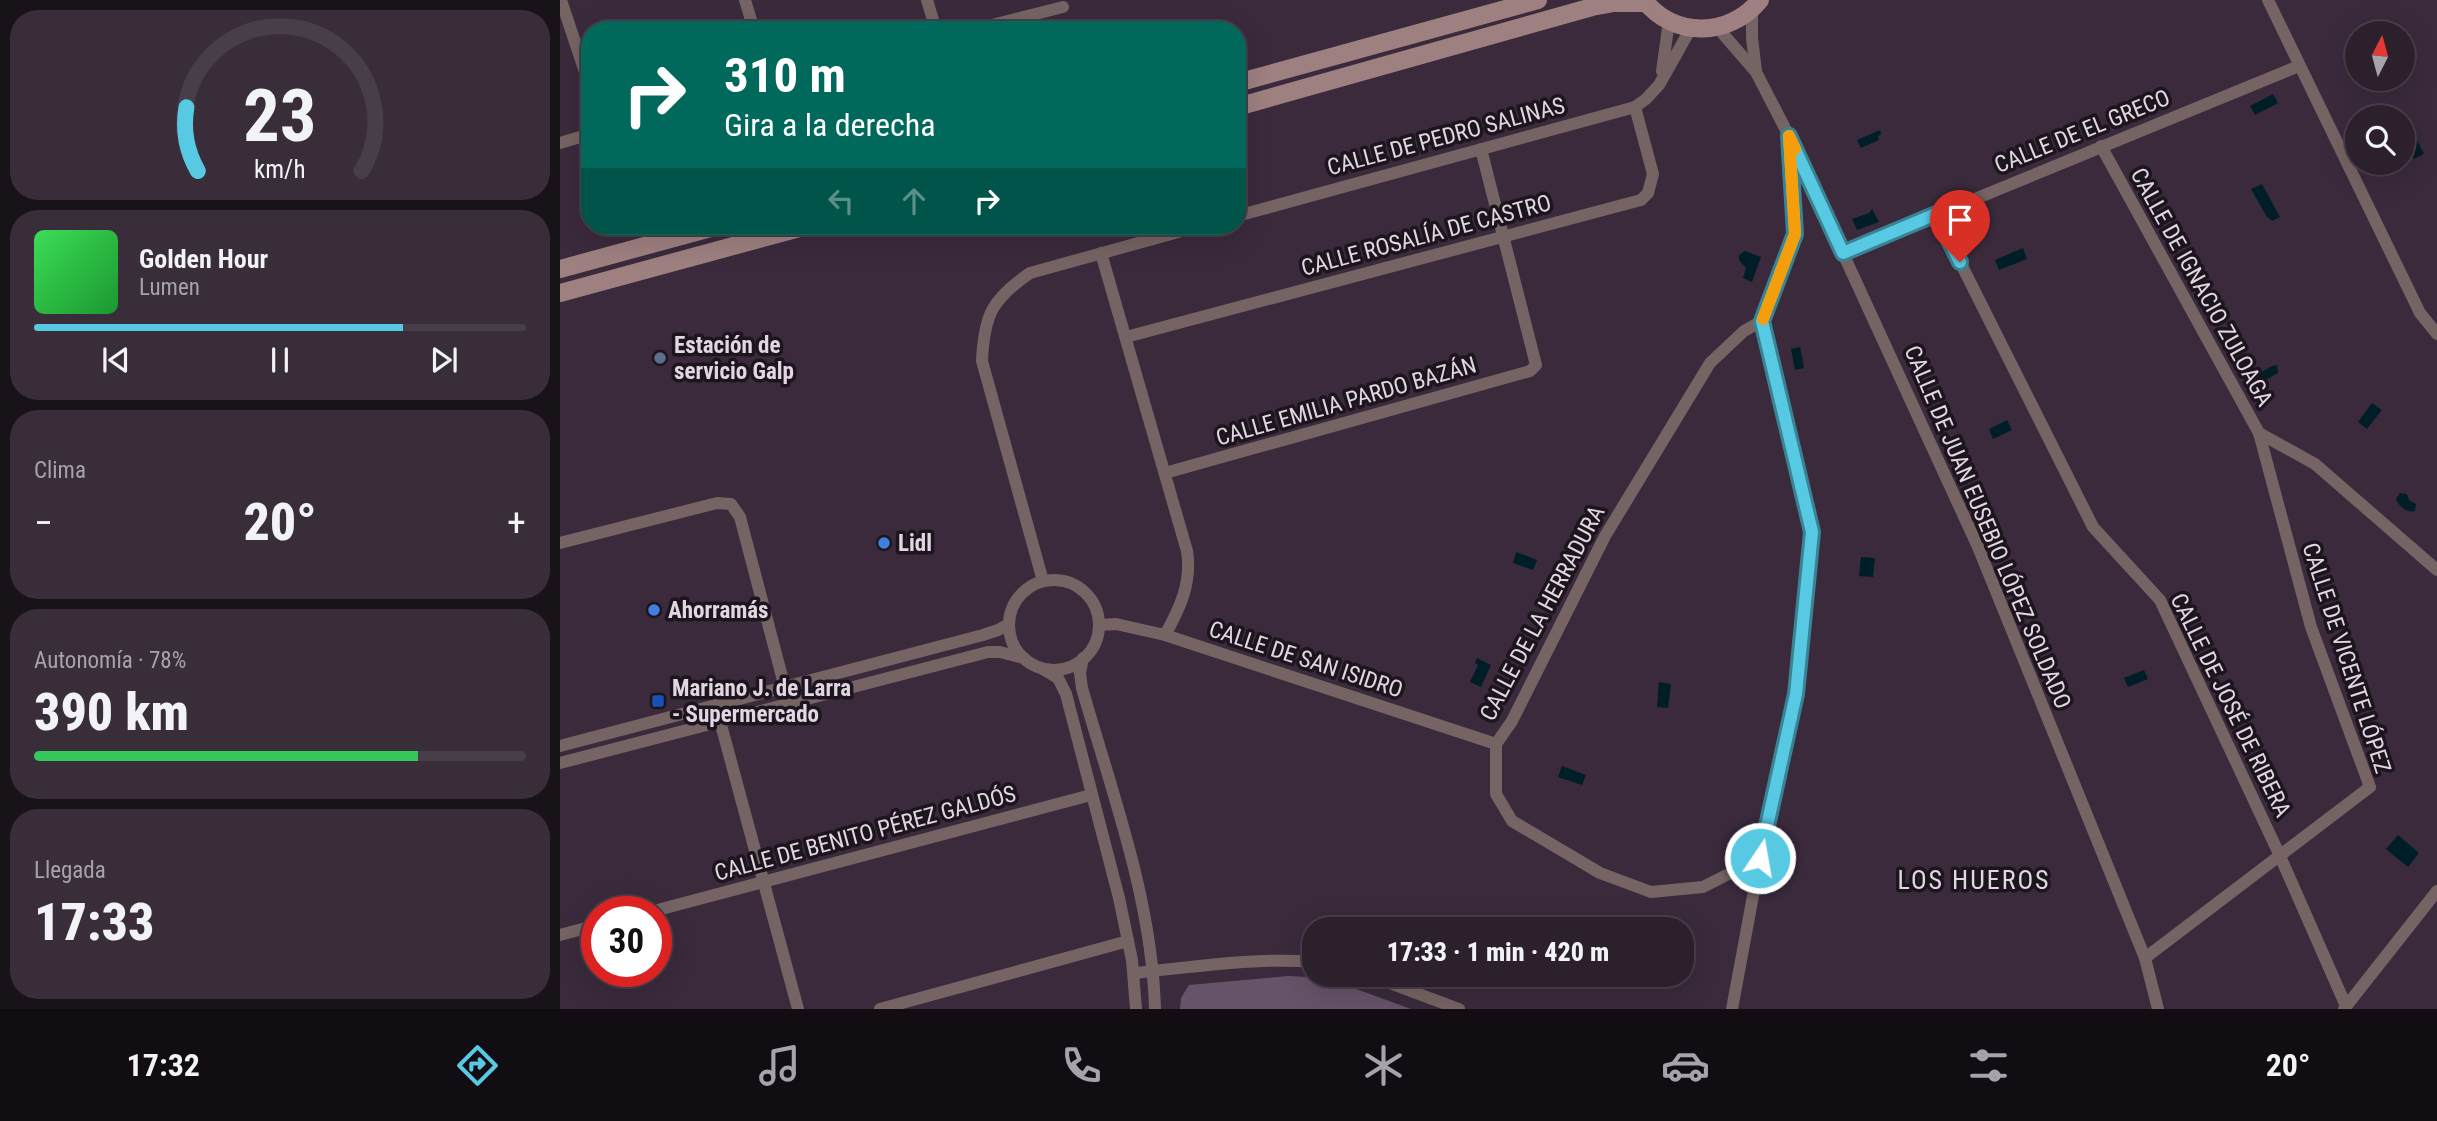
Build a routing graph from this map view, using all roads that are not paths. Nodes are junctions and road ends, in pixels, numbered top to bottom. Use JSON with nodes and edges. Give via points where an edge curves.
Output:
{"nodes":[{"id":1,"x":561,"y":0,"type":"edge"},
{"id":2,"x":745,"y":0,"type":"edge"},
{"id":3,"x":927,"y":0,"type":"edge"},
{"id":4,"x":1538,"y":0,"type":"edge"},
{"id":5,"x":2268,"y":0,"type":"edge"},
{"id":6,"x":1645,"y":1,"type":"edge"},
{"id":7,"x":1756,"y":4,"type":"edge"},
{"id":8,"x":1063,"y":7,"type":"dead end"},
{"id":9,"x":751,"y":21,"type":"edge"},
{"id":10,"x":933,"y":21,"type":"edge"},
{"id":11,"x":1008,"y":21,"type":"edge"},
{"id":12,"x":1669,"y":21,"type":"junction"},
{"id":13,"x":1717,"y":27,"type":"junction"},
{"id":14,"x":1691,"y":28,"type":"junction"},
{"id":15,"x":581,"y":60,"type":"edge"},
{"id":16,"x":2299,"y":66,"type":"junction"},
{"id":17,"x":1756,"y":72,"type":"junction"},
{"id":18,"x":1246,"y":81,"type":"edge"},
{"id":19,"x":1659,"y":85,"type":"junction"},
{"id":20,"x":1246,"y":104,"type":"edge"},
{"id":21,"x":1635,"y":107,"type":"junction"},
{"id":22,"x":1789,"y":136,"type":"junction"},
{"id":23,"x":581,"y":137,"type":"edge"},
{"id":24,"x":560,"y":143,"type":"edge"},
{"id":25,"x":2101,"y":146,"type":"junction"},
{"id":26,"x":1481,"y":149,"type":"junction"},
{"id":27,"x":1246,"y":214,"type":"edge"},
{"id":28,"x":1936,"y":214,"type":"junction"},
{"id":29,"x":685,"y":235,"type":"edge"},
{"id":30,"x":774,"y":235,"type":"edge"},
{"id":31,"x":1167,"y":235,"type":"edge"},
{"id":32,"x":1503,"y":236,"type":"junction"},
{"id":33,"x":1101,"y":253,"type":"junction"},
{"id":34,"x":1843,"y":253,"type":"junction"},
{"id":35,"x":560,"y":269,"type":"edge"},
{"id":36,"x":560,"y":293,"type":"edge"},
{"id":37,"x":1762,"y":321,"type":"junction"},
{"id":38,"x":2437,"y":334,"type":"edge"},
{"id":39,"x":1126,"y":337,"type":"junction"},
{"id":40,"x":2259,"y":433,"type":"junction"},
{"id":41,"x":1165,"y":473,"type":"junction"},
{"id":42,"x":560,"y":542,"type":"edge"},
{"id":43,"x":2437,"y":570,"type":"edge"},
{"id":44,"x":1043,"y":581,"type":"junction"},
{"id":45,"x":1009,"y":624,"type":"junction"},
{"id":46,"x":1100,"y":625,"type":"junction"},
{"id":47,"x":1165,"y":635,"type":"junction"},
{"id":48,"x":1024,"y":657,"type":"junction"},
{"id":49,"x":1083,"y":658,"type":"junction"},
{"id":50,"x":1043,"y":668,"type":"junction"},
{"id":51,"x":785,"y":688,"type":"junction"},
{"id":52,"x":720,"y":722,"type":"junction"},
{"id":53,"x":1496,"y":744,"type":"junction"},
{"id":54,"x":560,"y":746,"type":"edge"},
{"id":55,"x":560,"y":763,"type":"edge"},
{"id":56,"x":1091,"y":795,"type":"junction"},
{"id":57,"x":2280,"y":856,"type":"junction"},
{"id":58,"x":1760,"y":858,"type":"junction"},
{"id":59,"x":764,"y":882,"type":"junction"},
{"id":60,"x":2437,"y":891,"type":"edge"},
{"id":61,"x":672,"y":906,"type":"edge"},
{"id":62,"x":581,"y":930,"type":"edge"},
{"id":63,"x":560,"y":935,"type":"edge"},
{"id":64,"x":1128,"y":942,"type":"junction"},
{"id":65,"x":2145,"y":957,"type":"junction"},
{"id":66,"x":1302,"y":961,"type":"edge"},
{"id":67,"x":1153,"y":971,"type":"junction"},
{"id":68,"x":1133,"y":972,"type":"junction"},
{"id":69,"x":1399,"y":987,"type":"edge"},
{"id":70,"x":2345,"y":1008,"type":"edge"},
{"id":71,"x":798,"y":1009,"type":"edge"},
{"id":72,"x":880,"y":1009,"type":"edge"},
{"id":73,"x":1136,"y":1009,"type":"edge"},
{"id":74,"x":1155,"y":1009,"type":"edge"},
{"id":75,"x":1459,"y":1009,"type":"edge"},
{"id":76,"x":1732,"y":1009,"type":"edge"},
{"id":77,"x":2158,"y":1009,"type":"edge"}],
"edges":[{"from":1,"to":15,"type":"street"},
{"from":2,"to":9,"type":"street"},
{"from":3,"to":10,"type":"street"},
{"from":4,"to":18,"type":"main road"},
{"from":5,"to":16,"type":"street"},
{"from":6,"to":12,"type":"main road"},
{"from":6,"to":20,"type":"main road","via":[[1592,7]]},
{"from":7,"to":13,"type":"main road","via":[[1733,22]]},
{"from":7,"to":17,"type":"street","name":"CALLE DE JUAN EUSEBIO LÓPEZ SOLDADO","via":[[1752,38]]},
{"from":8,"to":11,"type":"street"},
{"from":12,"to":14,"type":"main road"},
{"from":12,"to":19,"type":"street"},
{"from":13,"to":14,"type":"main road"},
{"from":13,"to":17,"type":"street","name":"CALLE DE JUAN EUSEBIO LÓPEZ SOLDADO"},
{"from":14,"to":19,"type":"street","name":"CALLE DE PEDRO SALINAS"},
{"from":16,"to":25,"type":"street","name":"CALLE DE EL GRECO"},
{"from":16,"to":38,"type":"street","via":[[2420,313]]},
{"from":17,"to":22,"type":"street","name":"CALLE DE JUAN EUSEBIO LÓPEZ SOLDADO"},
{"from":19,"to":21,"type":"street","name":"CALLE DE PEDRO SALINAS"},
{"from":21,"to":26,"type":"street","name":"CALLE DE PEDRO SALINAS"},
{"from":21,"to":32,"type":"street","name":"CALLE ROSALÍA DE CASTRO","via":[[1653,174],[1641,200]]},
{"from":22,"to":34,"type":"street","name":"CALLE DE JUAN EUSEBIO LÓPEZ SOLDADO"},
{"from":22,"to":37,"type":"street","via":[[1795,234]]},
{"from":23,"to":24,"type":"street"},
{"from":25,"to":28,"type":"street","name":"CALLE DE EL GRECO"},
{"from":25,"to":40,"type":"street","name":"CALLE DE IGNACIO ZULOAGA"},
{"from":26,"to":27,"type":"street","name":"CALLE DE PEDRO SALINAS"},
{"from":26,"to":32,"type":"street"},
{"from":28,"to":34,"type":"street","name":"CALLE DE EL GRECO"},
{"from":28,"to":57,"type":"street","name":"CALLE DE JOSÉ DE RIBERA","via":[[2093,527],[2160,600]]},
{"from":29,"to":35,"type":"main road"},
{"from":30,"to":36,"type":"main road"},
{"from":31,"to":33,"type":"street"},
{"from":32,"to":39,"type":"street","name":"CALLE ROSALÍA DE CASTRO"},
{"from":32,"to":41,"type":"street","name":"CALLE EMILIA PARDO BAZÁN","via":[[1536,365],[1530,371]]},
{"from":33,"to":39,"type":"street"},
{"from":33,"to":44,"type":"street","via":[[1030,273],[1008,288],[991,311],[984,333],[982,361]]},
{"from":34,"to":65,"type":"street","name":"CALLE DE JUAN EUSEBIO LÓPEZ SOLDADO","via":[[1979,547]]},
{"from":37,"to":53,"type":"street","name":"CALLE DE LA HERRADURA","via":[[1744,331],[1710,363],[1605,536]]},
{"from":37,"to":58,"type":"street","via":[[1812,532],[1796,694]]},
{"from":39,"to":41,"type":"street"},
{"from":40,"to":43,"type":"street","name":"CALLE DE IGNACIO ZULOAGA","via":[[2315,464]]},
{"from":40,"to":57,"type":"street","name":"CALLE DE VICENTE LÓPEZ","via":[[2311,627],[2370,787]]},
{"from":41,"to":47,"type":"street","via":[[1189,563],[1182,604]]},
{"from":42,"to":51,"type":"street","via":[[717,503],[731,504],[740,517]]},
{"from":44,"to":45,"type":"street","via":[[1027,588],[1014,604]]},
{"from":44,"to":46,"type":"street","via":[[1065,580],[1081,588],[1095,604]]},
{"from":45,"to":48,"type":"street","via":[[1010,637]]},
{"from":45,"to":51,"type":"street"},
{"from":46,"to":47,"type":"street","name":"CALLE DE SAN ISIDRO"},
{"from":46,"to":49,"type":"street","via":[[1094,646]]},
{"from":47,"to":53,"type":"street","name":"CALLE DE SAN ISIDRO"},
{"from":48,"to":50,"type":"street"},
{"from":48,"to":52,"type":"street","via":[[988,652]]},
{"from":49,"to":50,"type":"street","via":[[1055,670]]},
{"from":49,"to":67,"type":"street","via":[[1082,688],[1141,895]]},
{"from":50,"to":56,"type":"street","via":[[1058,678],[1066,694]]},
{"from":51,"to":54,"type":"street"},
{"from":52,"to":55,"type":"street"},
{"from":52,"to":59,"type":"street"},
{"from":53,"to":58,"type":"street","name":"CALLE DE LA HERRADURA","via":[[1496,794],[1512,821],[1600,873],[1651,892],[1703,887]]},
{"from":56,"to":59,"type":"street","name":"CALLE DE BENITO PÉREZ GALDÓS"},
{"from":56,"to":64,"type":"street"},
{"from":57,"to":65,"type":"street","name":"CALLE DE VICENTE LÓPEZ"},
{"from":57,"to":70,"type":"street","name":"CALLE DE JOSÉ DE RIBERA"},
{"from":58,"to":76,"type":"street"},
{"from":59,"to":61,"type":"street","name":"CALLE DE BENITO PÉREZ GALDÓS"},
{"from":59,"to":71,"type":"street"},
{"from":60,"to":70,"type":"street"},
{"from":62,"to":63,"type":"street"},
{"from":64,"to":68,"type":"street"},
{"from":64,"to":72,"type":"street"},
{"from":65,"to":77,"type":"street","name":"CALLE DE JUAN EUSEBIO LÓPEZ SOLDADO"},
{"from":66,"to":67,"type":"street"},
{"from":67,"to":68,"type":"street"},
{"from":67,"to":74,"type":"street"},
{"from":68,"to":73,"type":"street"},
{"from":69,"to":75,"type":"street"}]}
